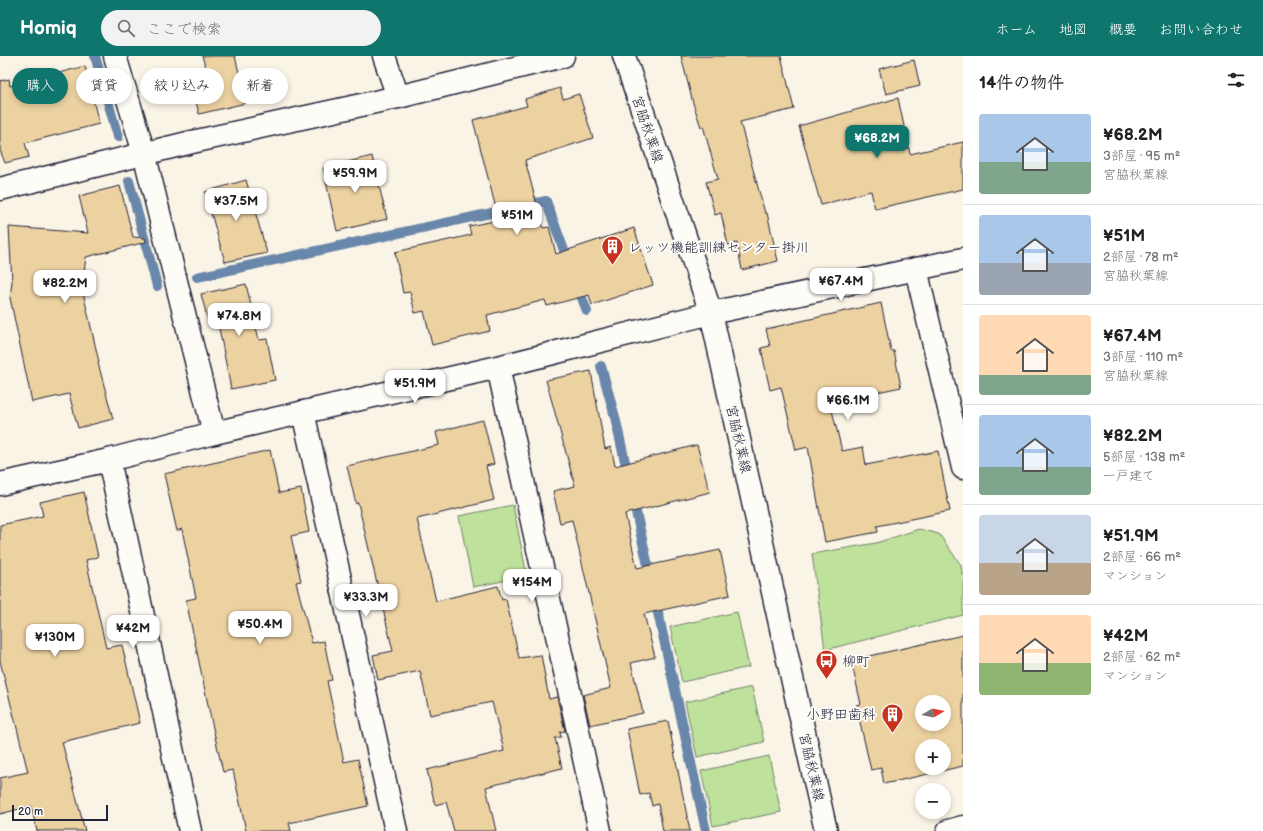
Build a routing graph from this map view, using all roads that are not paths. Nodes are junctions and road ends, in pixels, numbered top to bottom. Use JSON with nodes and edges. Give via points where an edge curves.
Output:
{"nodes":[{"id":1,"x":115,"y":56,"type":"edge"},
{"id":2,"x":384,"y":56,"type":"edge"},
{"id":3,"x":563,"y":56,"type":"edge"},
{"id":4,"x":624,"y":56,"type":"edge"},
{"id":5,"x":398,"y":97,"type":"junction"},
{"id":6,"x":144,"y":153,"type":"junction"},
{"id":7,"x":0,"y":189,"type":"edge"},
{"id":8,"x":963,"y":259,"type":"edge"},
{"id":9,"x":916,"y":269,"type":"junction"},
{"id":10,"x":712,"y":313,"type":"junction"},
{"id":11,"x":498,"y":368,"type":"junction"},
{"id":12,"x":302,"y":412,"type":"junction"},
{"id":13,"x":214,"y":433,"type":"junction"},
{"id":14,"x":109,"y":460,"type":"junction"},
{"id":15,"x":963,"y":468,"type":"edge"},
{"id":16,"x":0,"y":484,"type":"edge"},
{"id":17,"x":963,"y":828,"type":"edge"},
{"id":18,"x":190,"y":831,"type":"edge"},
{"id":19,"x":396,"y":831,"type":"edge"},
{"id":20,"x":600,"y":831,"type":"edge"},
{"id":21,"x":826,"y":831,"type":"edge"},
{"id":22,"x":948,"y":831,"type":"edge"}],
"edges":[{"from":1,"to":6,"type":"street"},
{"from":2,"to":5,"type":"street"},
{"from":3,"to":5,"type":"street"},
{"from":4,"to":10,"type":"street","name":"宮脇秋葉線"},
{"from":5,"to":6,"type":"street"},
{"from":6,"to":7,"type":"street"},
{"from":6,"to":13,"type":"street"},
{"from":8,"to":9,"type":"street"},
{"from":9,"to":10,"type":"street"},
{"from":9,"to":15,"type":"street"},
{"from":10,"to":11,"type":"street"},
{"from":10,"to":21,"type":"street","name":"宮脇秋葉線"},
{"from":11,"to":12,"type":"street"},
{"from":11,"to":20,"type":"street"},
{"from":12,"to":13,"type":"street"},
{"from":12,"to":19,"type":"street"},
{"from":13,"to":14,"type":"street"},
{"from":14,"to":16,"type":"street"},
{"from":14,"to":18,"type":"street"},
{"from":17,"to":22,"type":"street"}]}
